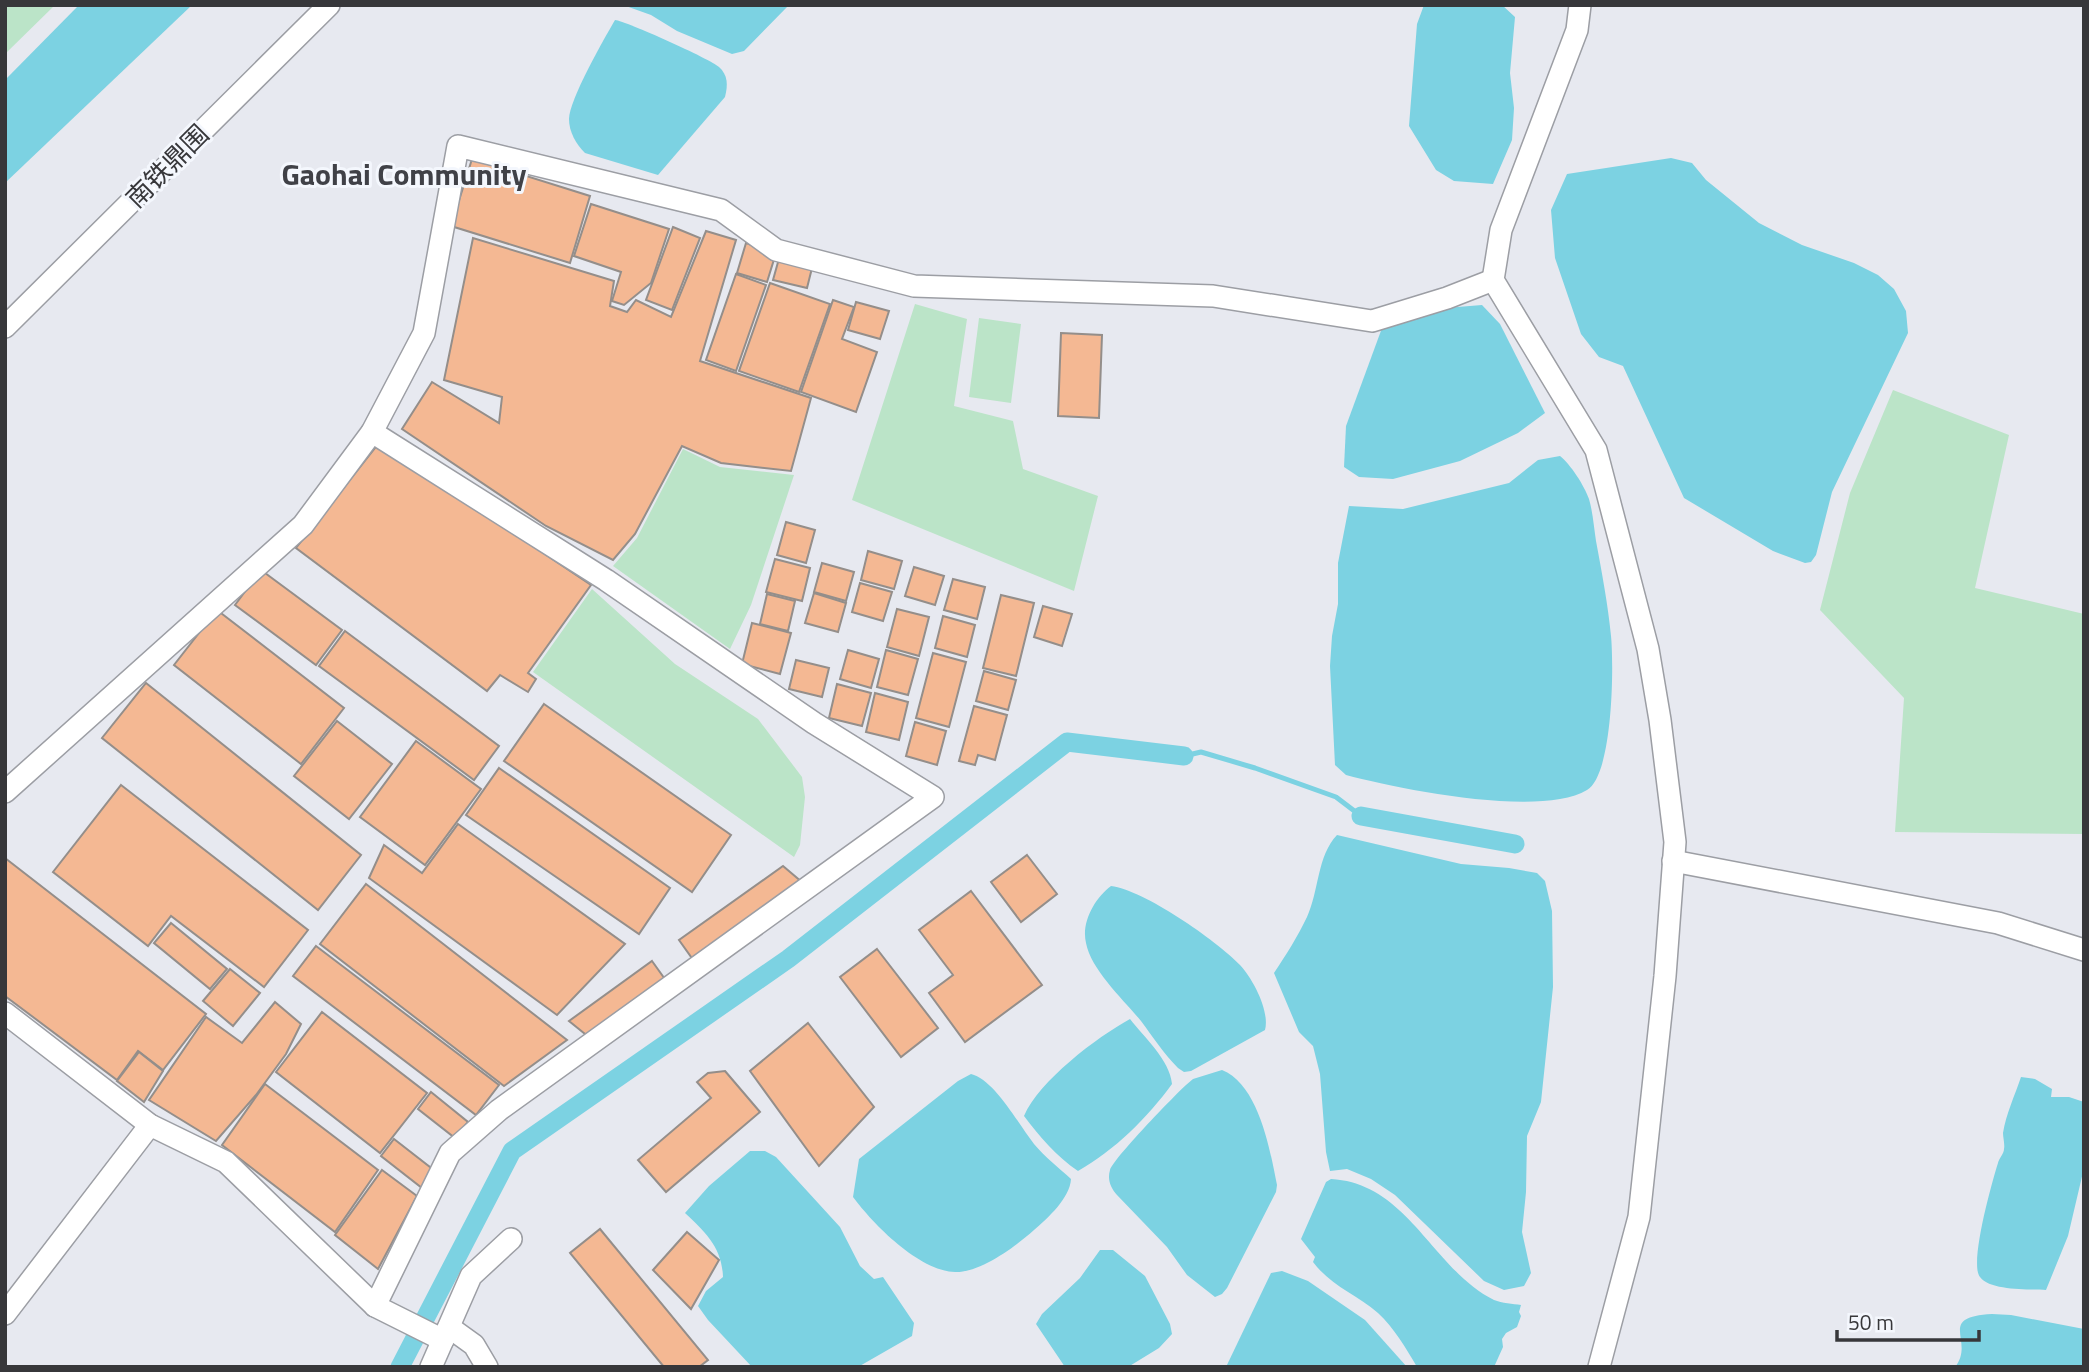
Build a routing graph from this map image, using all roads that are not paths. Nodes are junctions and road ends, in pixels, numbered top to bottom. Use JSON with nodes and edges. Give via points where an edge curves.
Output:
{"nodes":[{"id":1,"x":329,"y":5,"type":"edge"},
{"id":2,"x":1580,"y":5,"type":"edge"},
{"id":3,"x":1493,"y":280,"type":"junction"},
{"id":4,"x":5,"y":327,"type":"edge"},
{"id":5,"x":372,"y":432,"type":"junction"},
{"id":6,"x":5,"y":792,"type":"edge"},
{"id":7,"x":1673,"y":861,"type":"junction"},
{"id":8,"x":2084,"y":950,"type":"edge"},
{"id":9,"x":5,"y":1013,"type":"edge"},
{"id":10,"x":150,"y":1125,"type":"junction"},
{"id":11,"x":511,"y":1239,"type":"dead end"},
{"id":12,"x":375,"y":1306,"type":"junction"},
{"id":13,"x":5,"y":1314,"type":"edge"},
{"id":14,"x":439,"y":1333,"type":"junction"},
{"id":15,"x":431,"y":1367,"type":"edge"},
{"id":16,"x":488,"y":1367,"type":"edge"},
{"id":17,"x":1599,"y":1367,"type":"edge"}],
"edges":[{"from":1,"to":4,"type":"street","name":"南铁鼎围"},
{"from":2,"to":3,"type":"street","via":[[1577,30],[1501,230]]},
{"from":3,"to":5,"type":"street","via":[[1372,321],[1213,296],[914,286],[776,250],[721,210],[458,146],[424,333]]},
{"from":3,"to":7,"type":"street","via":[[1595,450],[1648,649],[1675,842]]},
{"from":5,"to":6,"type":"street","via":[[303,525]]},
{"from":5,"to":12,"type":"street","via":[[606,580],[814,723],[933,797],[499,1110],[450,1153]]},
{"from":7,"to":8,"type":"street","via":[[1998,923]]},
{"from":7,"to":17,"type":"street","via":[[1639,1217]]},
{"from":9,"to":10,"type":"street"},
{"from":10,"to":12,"type":"street","via":[[226,1162]]},
{"from":10,"to":13,"type":"street"},
{"from":11,"to":14,"type":"street","via":[[471,1276]]},
{"from":12,"to":14,"type":"street"},
{"from":14,"to":15,"type":"street"},
{"from":14,"to":16,"type":"street","via":[[474,1345]]}]}
